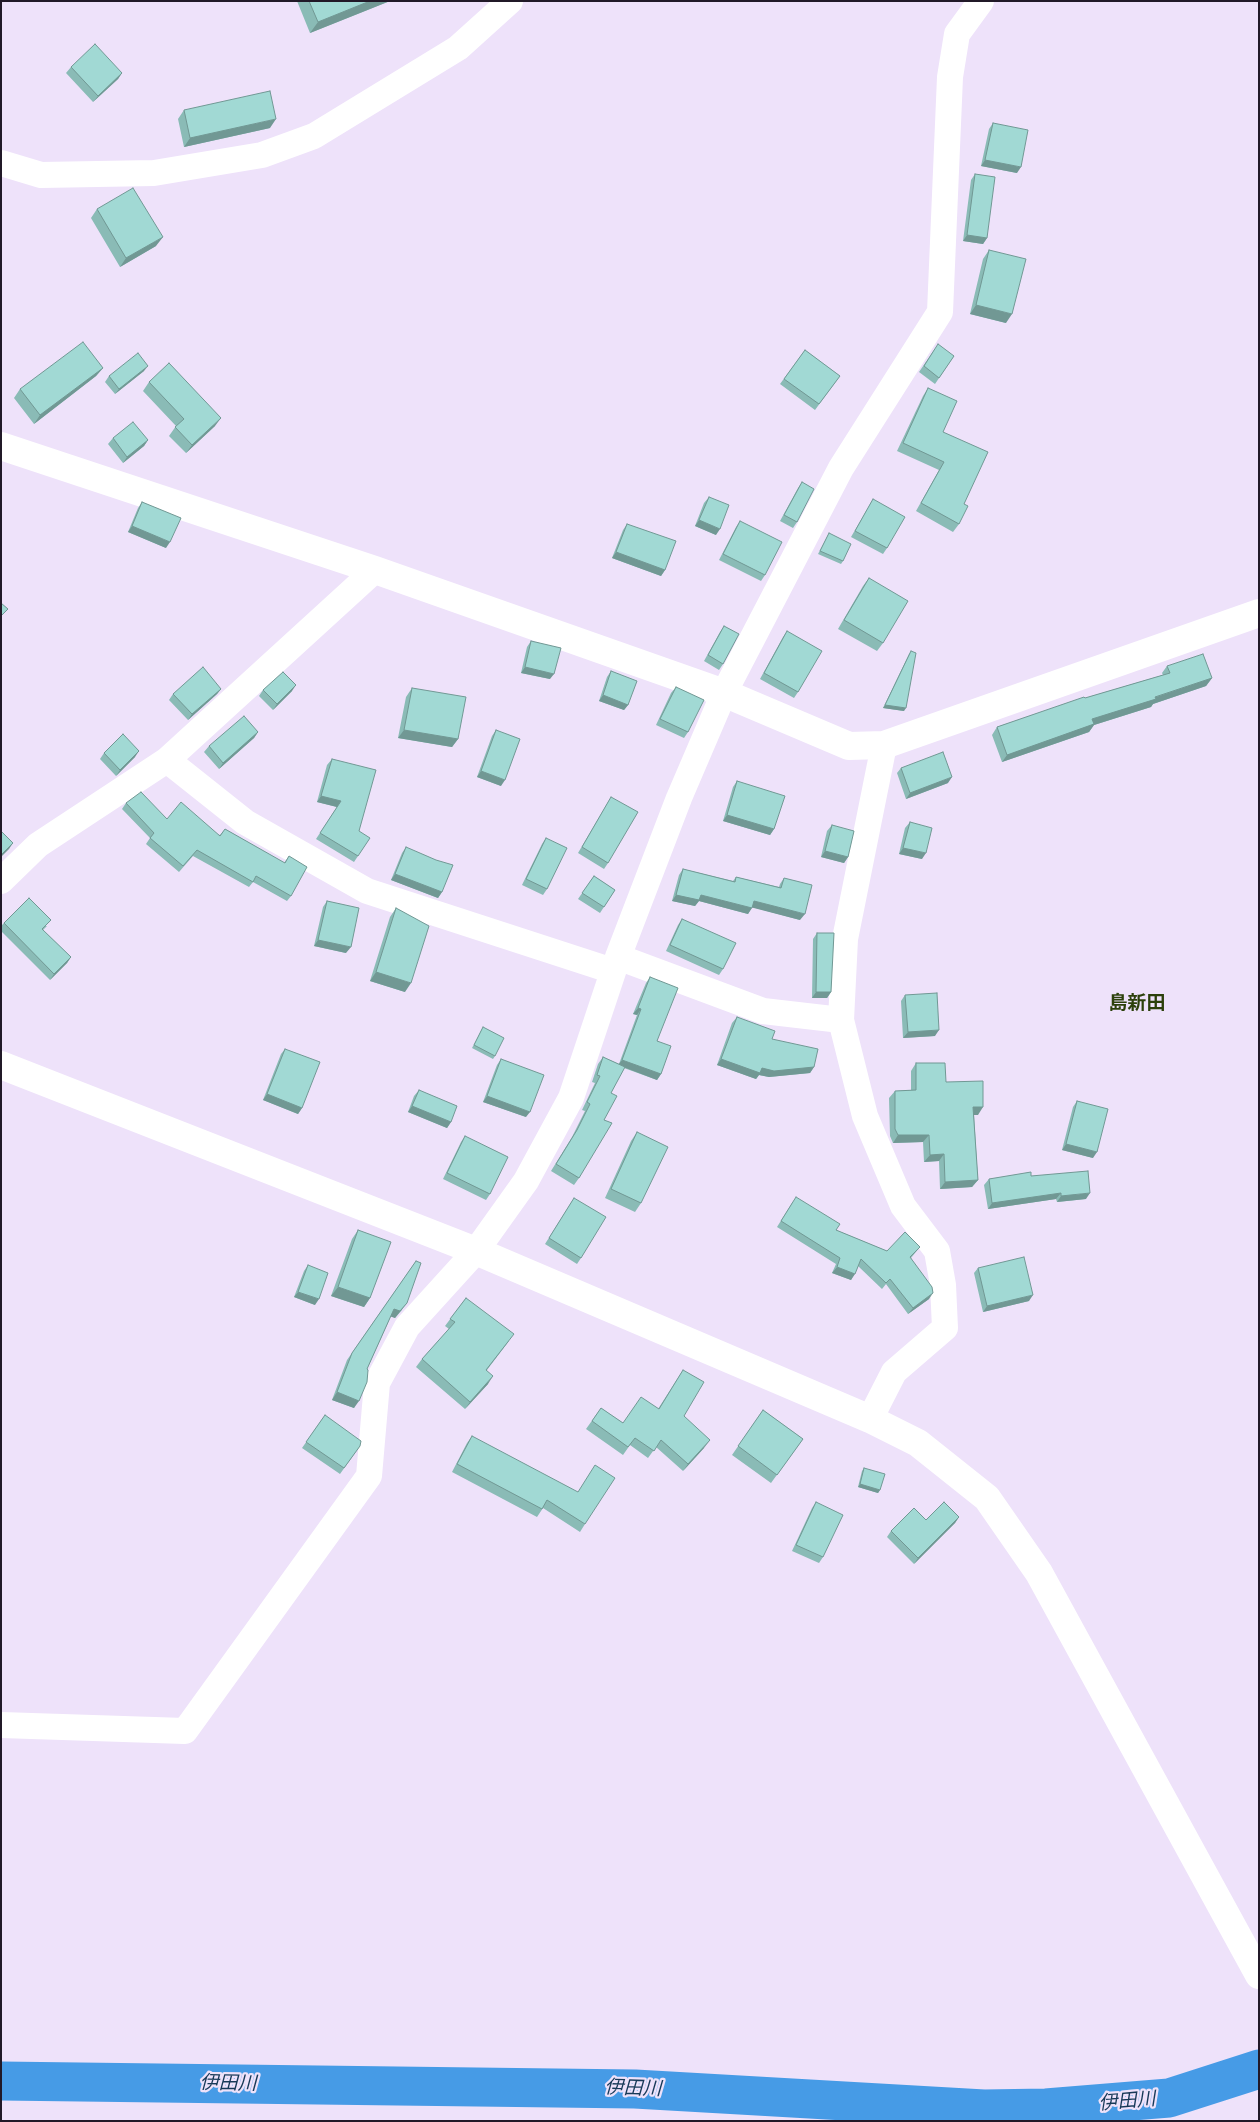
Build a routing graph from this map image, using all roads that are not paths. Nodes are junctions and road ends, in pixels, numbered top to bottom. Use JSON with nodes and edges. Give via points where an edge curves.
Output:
{"nodes":[{"id":1,"x":510,"y":1,"type":"edge"},
{"id":2,"x":981,"y":1,"type":"edge"},
{"id":3,"x":1,"y":163,"type":"edge"},
{"id":4,"x":1,"y":446,"type":"edge"},
{"id":5,"x":375,"y":570,"type":"junction"},
{"id":6,"x":1259,"y":613,"type":"edge"},
{"id":7,"x":724,"y":693,"type":"junction"},
{"id":8,"x":884,"y":745,"type":"junction"},
{"id":9,"x":167,"y":760,"type":"junction"},
{"id":10,"x":1,"y":881,"type":"edge"},
{"id":11,"x":616,"y":964,"type":"junction"},
{"id":12,"x":841,"y":1020,"type":"junction"},
{"id":13,"x":1,"y":1065,"type":"edge"},
{"id":14,"x":476,"y":1251,"type":"junction"},
{"id":15,"x":870,"y":1419,"type":"junction"},
{"id":16,"x":1,"y":1725,"type":"edge"},
{"id":17,"x":1259,"y":1975,"type":"edge"}],
"edges":[{"from":1,"to":3,"type":"street","via":[[458,48],[314,136],[262,155],[154,173],[41,175]]},
{"from":2,"to":7,"type":"street","via":[[957,34],[950,77],[940,312],[841,468]]},
{"from":4,"to":5,"type":"street"},
{"from":5,"to":7,"type":"street"},
{"from":5,"to":9,"type":"street"},
{"from":6,"to":8,"type":"street"},
{"from":7,"to":8,"type":"street","via":[[850,746]]},
{"from":7,"to":11,"type":"street","via":[[679,798]]},
{"from":8,"to":12,"type":"street","via":[[845,938]]},
{"from":9,"to":10,"type":"street","via":[[38,845]]},
{"from":9,"to":11,"type":"street","via":[[245,822],[367,891]]},
{"from":11,"to":12,"type":"street","via":[[763,1010]]},
{"from":11,"to":14,"type":"street","via":[[571,1098],[526,1180]]},
{"from":12,"to":15,"type":"street","via":[[865,1116],[903,1206],[937,1251],[943,1285],[945,1328],[894,1372]]},
{"from":13,"to":14,"type":"street"},
{"from":14,"to":15,"type":"street"},
{"from":14,"to":16,"type":"street","via":[[408,1327],[377,1383],[369,1476],[185,1732]]},
{"from":15,"to":17,"type":"street","via":[[918,1443],[987,1498],[1039,1573]]}]}
